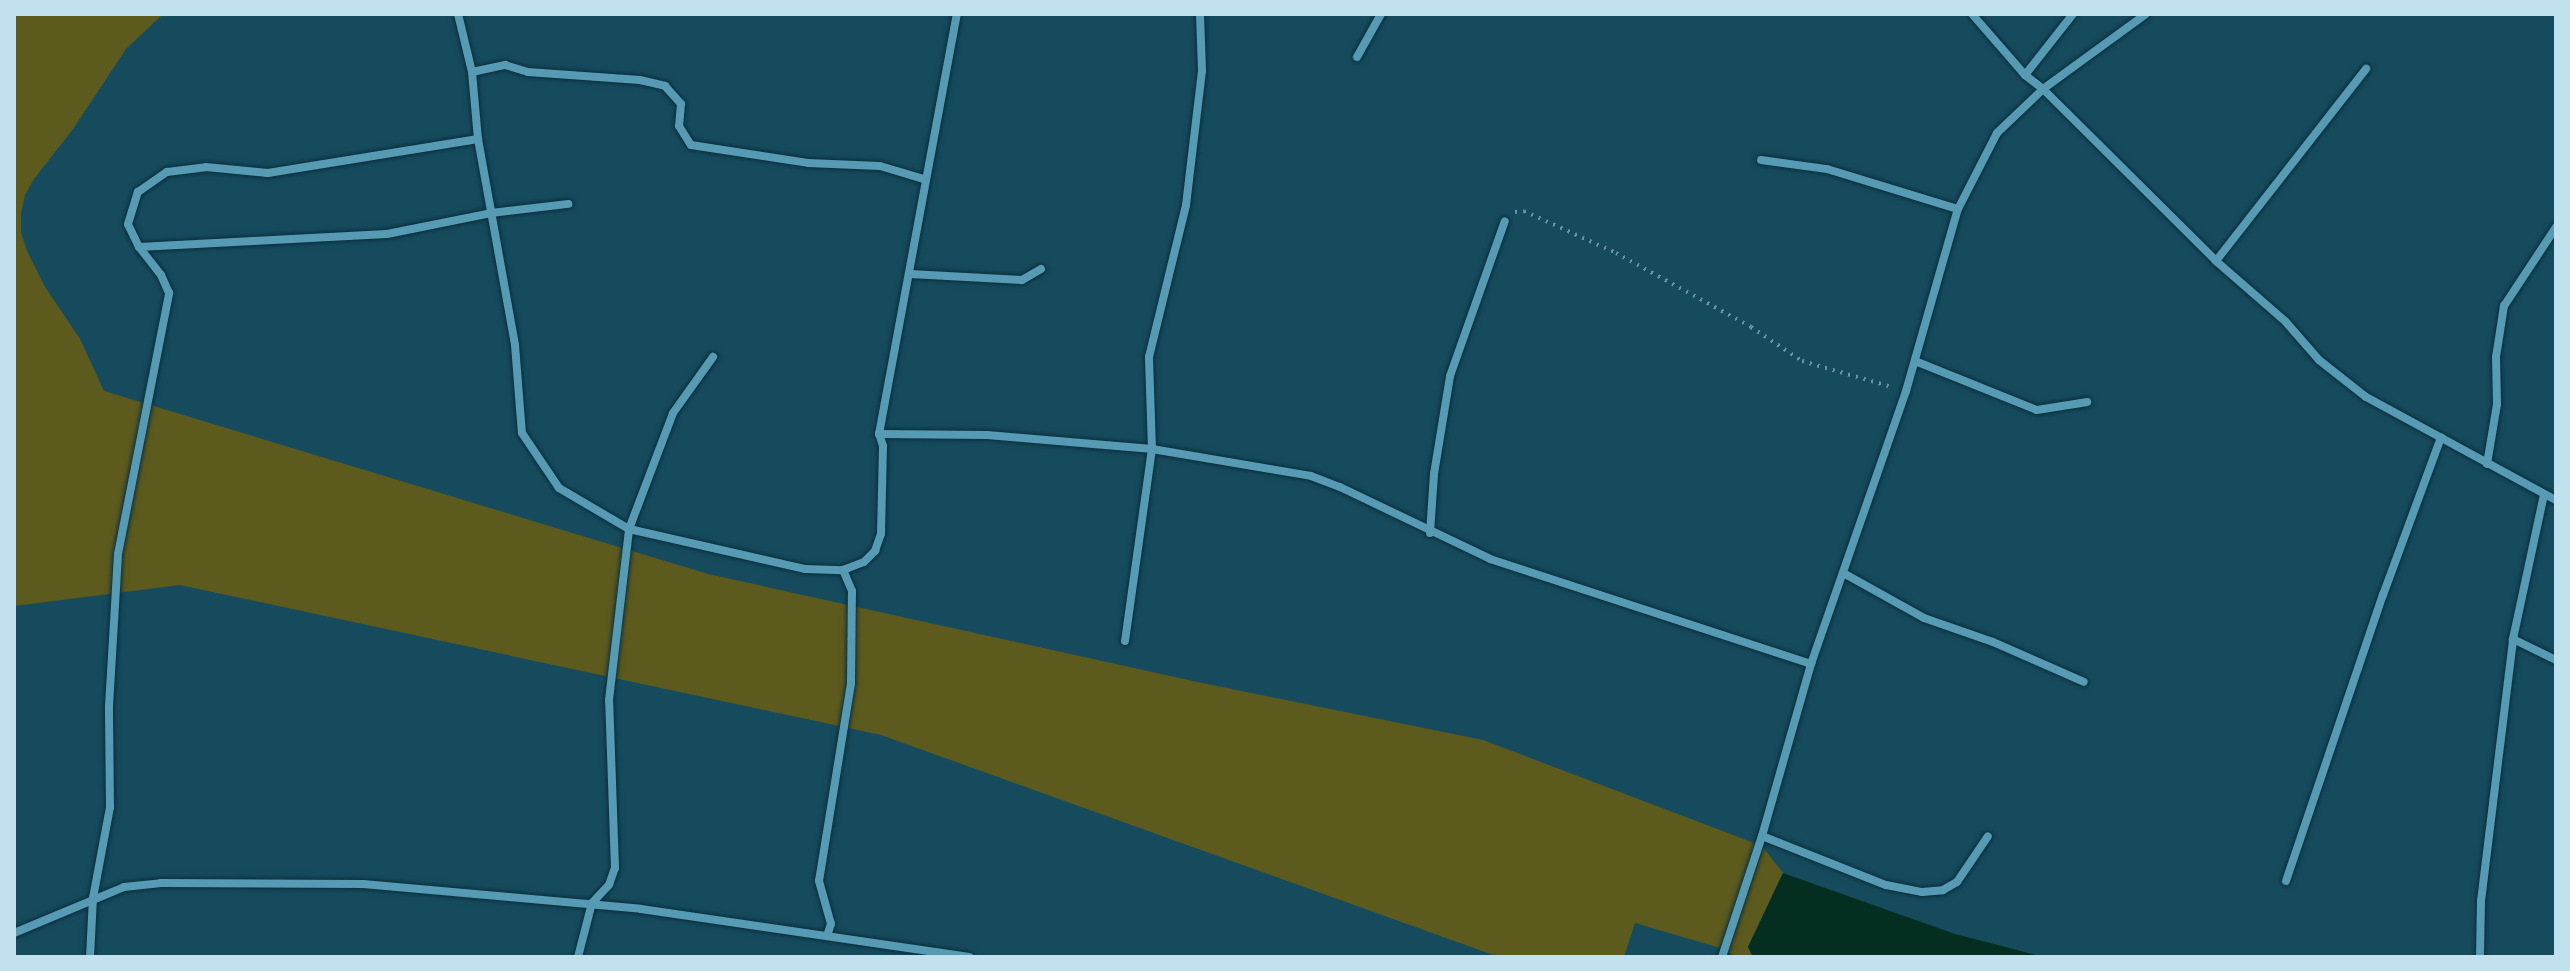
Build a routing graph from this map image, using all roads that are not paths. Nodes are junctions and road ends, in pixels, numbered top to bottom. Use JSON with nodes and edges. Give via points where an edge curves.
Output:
{"nodes":[{"id":1,"x":458,"y":14,"type":"edge"},
{"id":2,"x":957,"y":14,"type":"edge"},
{"id":3,"x":1200,"y":14,"type":"edge"},
{"id":4,"x":1381,"y":14,"type":"edge"},
{"id":5,"x":1972,"y":14,"type":"edge"},
{"id":6,"x":2073,"y":14,"type":"edge"},
{"id":7,"x":2146,"y":14,"type":"edge"},
{"id":8,"x":1357,"y":57,"type":"dead end"},
{"id":9,"x":2366,"y":69,"type":"dead end"},
{"id":10,"x":472,"y":72,"type":"junction"},
{"id":11,"x":2025,"y":75,"type":"junction"},
{"id":12,"x":2043,"y":89,"type":"junction"},
{"id":13,"x":478,"y":139,"type":"junction"},
{"id":14,"x":1761,"y":160,"type":"dead end"},
{"id":15,"x":924,"y":179,"type":"junction"},
{"id":16,"x":568,"y":204,"type":"dead end"},
{"id":17,"x":1958,"y":209,"type":"junction"},
{"id":18,"x":491,"y":213,"type":"junction"},
{"id":19,"x":1505,"y":221,"type":"road end"},
{"id":20,"x":2556,"y":227,"type":"edge"},
{"id":21,"x":139,"y":247,"type":"junction"},
{"id":22,"x":2216,"y":261,"type":"junction"},
{"id":23,"x":1041,"y":269,"type":"dead end"},
{"id":24,"x":910,"y":274,"type":"junction"},
{"id":25,"x":713,"y":357,"type":"dead end"},
{"id":26,"x":1915,"y":361,"type":"junction"},
{"id":27,"x":2087,"y":402,"type":"dead end"},
{"id":28,"x":879,"y":434,"type":"junction"},
{"id":29,"x":2441,"y":437,"type":"junction"},
{"id":30,"x":1152,"y":449,"type":"junction"},
{"id":31,"x":2487,"y":464,"type":"junction"},
{"id":32,"x":2544,"y":495,"type":"junction"},
{"id":33,"x":2556,"y":500,"type":"edge"},
{"id":34,"x":629,"y":529,"type":"junction"},
{"id":35,"x":1430,"y":533,"type":"junction"},
{"id":36,"x":843,"y":570,"type":"junction"},
{"id":37,"x":1845,"y":574,"type":"junction"},
{"id":38,"x":2513,"y":639,"type":"junction"},
{"id":39,"x":1125,"y":641,"type":"dead end"},
{"id":40,"x":2556,"y":660,"type":"edge"},
{"id":41,"x":1811,"y":664,"type":"junction"},
{"id":42,"x":2084,"y":682,"type":"dead end"},
{"id":43,"x":1762,"y":836,"type":"junction"},
{"id":44,"x":1988,"y":836,"type":"dead end"},
{"id":45,"x":2286,"y":881,"type":"dead end"},
{"id":46,"x":93,"y":898,"type":"junction"},
{"id":47,"x":592,"y":903,"type":"junction"},
{"id":48,"x":14,"y":933,"type":"edge"},
{"id":49,"x":827,"y":936,"type":"junction"},
{"id":50,"x":90,"y":957,"type":"edge"},
{"id":51,"x":578,"y":957,"type":"edge"},
{"id":52,"x":970,"y":957,"type":"edge"},
{"id":53,"x":1722,"y":957,"type":"edge"},
{"id":54,"x":2480,"y":957,"type":"edge"}],
"edges":[{"from":1,"to":10,"type":"street"},
{"from":2,"to":15,"type":"street"},
{"from":3,"to":30,"type":"street","via":[[1202,71],[1186,205],[1149,357]]},
{"from":4,"to":8,"type":"street"},
{"from":5,"to":11,"type":"street"},
{"from":6,"to":11,"type":"street"},
{"from":7,"to":12,"type":"street"},
{"from":9,"to":22,"type":"street"},
{"from":10,"to":13,"type":"street"},
{"from":10,"to":15,"type":"street","via":[[505,65],[528,72],[640,80],[665,86],[681,104],[679,126],[691,145],[808,163],[880,166]]},
{"from":11,"to":12,"type":"street"},
{"from":12,"to":17,"type":"street","via":[[1997,133]]},
{"from":12,"to":22,"type":"street"},
{"from":13,"to":18,"type":"street"},
{"from":13,"to":21,"type":"street","via":[[268,173],[206,167],[167,172],[138,192],[128,224]]},
{"from":14,"to":17,"type":"street","via":[[1827,169]]},
{"from":15,"to":24,"type":"street"},
{"from":16,"to":18,"type":"street"},
{"from":17,"to":26,"type":"street"},
{"from":18,"to":21,"type":"street","via":[[387,234]]},
{"from":18,"to":34,"type":"street","via":[[515,345],[522,433],[559,488]]},
{"from":19,"to":35,"type":"street","via":[[1450,376]]},
{"from":20,"to":31,"type":"street","via":[[2504,306]]},
{"from":21,"to":46,"type":"street","via":[[169,293],[118,554],[109,706],[110,807]]},
{"from":22,"to":29,"type":"street","via":[[2285,321],[2319,360],[2366,397]]},
{"from":23,"to":24,"type":"street","via":[[1022,280]]},
{"from":24,"to":28,"type":"street"},
{"from":25,"to":34,"type":"street","via":[[673,413]]},
{"from":26,"to":27,"type":"street","via":[[2037,410]]},
{"from":26,"to":37,"type":"street"},
{"from":28,"to":30,"type":"street","via":[[987,435]]},
{"from":28,"to":36,"type":"street","via":[[881,534],[864,562]]},
{"from":29,"to":31,"type":"street"},
{"from":29,"to":45,"type":"street"},
{"from":30,"to":35,"type":"street","via":[[1311,476]]},
{"from":30,"to":39,"type":"street"},
{"from":31,"to":32,"type":"street"},
{"from":32,"to":33,"type":"street"},
{"from":32,"to":38,"type":"street"},
{"from":34,"to":36,"type":"street","via":[[805,569]]},
{"from":34,"to":47,"type":"street","via":[[609,700],[615,868],[609,885]]},
{"from":35,"to":41,"type":"street","via":[[1577,589]]},
{"from":36,"to":49,"type":"street","via":[[852,591],[851,683],[819,881],[831,924]]},
{"from":37,"to":41,"type":"street"},
{"from":37,"to":42,"type":"street","via":[[1924,618]]},
{"from":38,"to":40,"type":"street"},
{"from":38,"to":54,"type":"street","via":[[2481,901]]},
{"from":41,"to":43,"type":"street"},
{"from":43,"to":44,"type":"street","via":[[1886,885],[1922,892],[1957,882]]},
{"from":43,"to":53,"type":"street"},
{"from":46,"to":47,"type":"street","via":[[124,887],[161,883],[363,884]]},
{"from":46,"to":48,"type":"street"},
{"from":46,"to":50,"type":"street"},
{"from":47,"to":49,"type":"street"},
{"from":47,"to":51,"type":"street"},
{"from":49,"to":52,"type":"street"}]}
